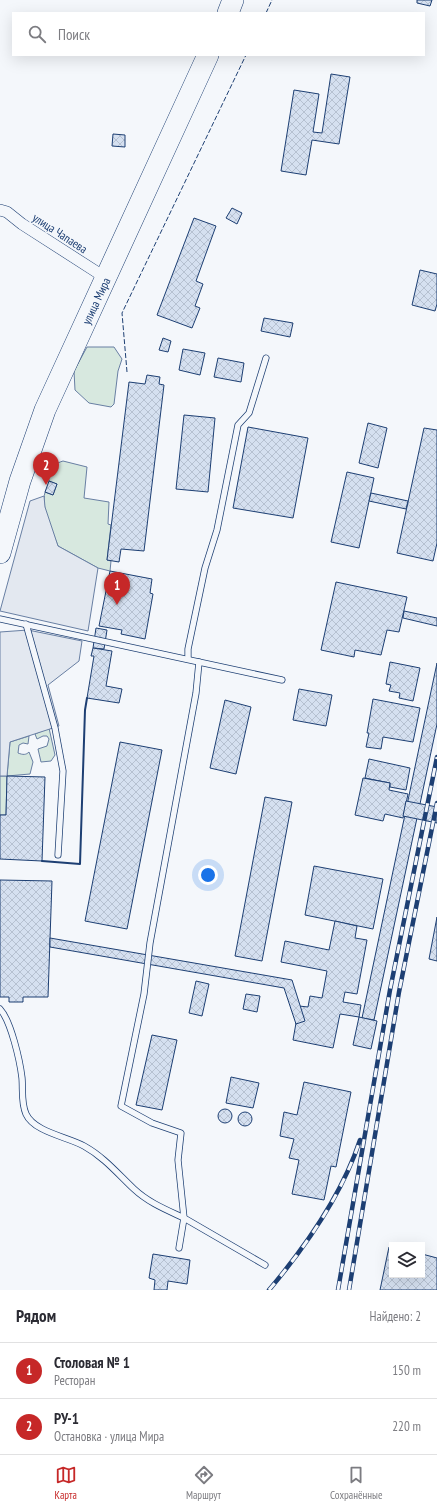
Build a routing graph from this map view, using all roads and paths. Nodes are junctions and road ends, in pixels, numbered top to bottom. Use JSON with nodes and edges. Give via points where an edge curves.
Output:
{"nodes":[{"id":1,"x":234,"y":0,"type":"edge"},
{"id":2,"x":228,"y":12,"type":"edge"},
{"id":3,"x":208,"y":56,"type":"edge"},
{"id":4,"x":0,"y":210,"type":"edge"},
{"id":5,"x":106,"y":278,"type":"junction"},
{"id":6,"x":266,"y":358,"type":"dead end"},
{"id":7,"x":0,"y":553,"type":"edge"},
{"id":8,"x":0,"y":619,"type":"edge"},
{"id":9,"x":26,"y":624,"type":"junction"},
{"id":10,"x":188,"y":659,"type":"junction"},
{"id":11,"x":199,"y":662,"type":"junction"},
{"id":12,"x":282,"y":680,"type":"dead end"},
{"id":13,"x":58,"y":855,"type":"dead end"},
{"id":14,"x":0,"y":1009,"type":"edge"},
{"id":15,"x":184,"y":1218,"type":"junction"},
{"id":16,"x":179,"y":1248,"type":"dead end"},
{"id":17,"x":265,"y":1265,"type":"dead end"}],
"edges":[{"from":1,"to":2,"type":"highway"},
{"from":3,"to":5,"type":"highway","name":"улица Мира"},
{"from":4,"to":5,"type":"street","name":"улица Чапаева"},
{"from":5,"to":7,"type":"highway","name":"улица Мира","via":[[45,410],[20,481]]},
{"from":6,"to":10,"type":"lane","via":[[249,413],[238,425],[218,530],[205,568],[188,648]]},
{"from":8,"to":9,"type":"lane"},
{"from":9,"to":10,"type":"lane"},
{"from":9,"to":13,"type":"lane","via":[[55,728],[63,771]]},
{"from":10,"to":11,"type":"lane"},
{"from":11,"to":12,"type":"lane"},
{"from":11,"to":15,"type":"lane","via":[[196,693],[150,943],[144,994],[121,1106],[152,1123],[181,1133],[178,1160]]},
{"from":14,"to":15,"type":"lane","via":[[5,1014],[16,1051],[22,1078],[23,1103],[29,1120],[43,1129],[85,1146],[107,1162],[145,1198]]},
{"from":15,"to":16,"type":"lane"},
{"from":15,"to":17,"type":"lane"}]}
